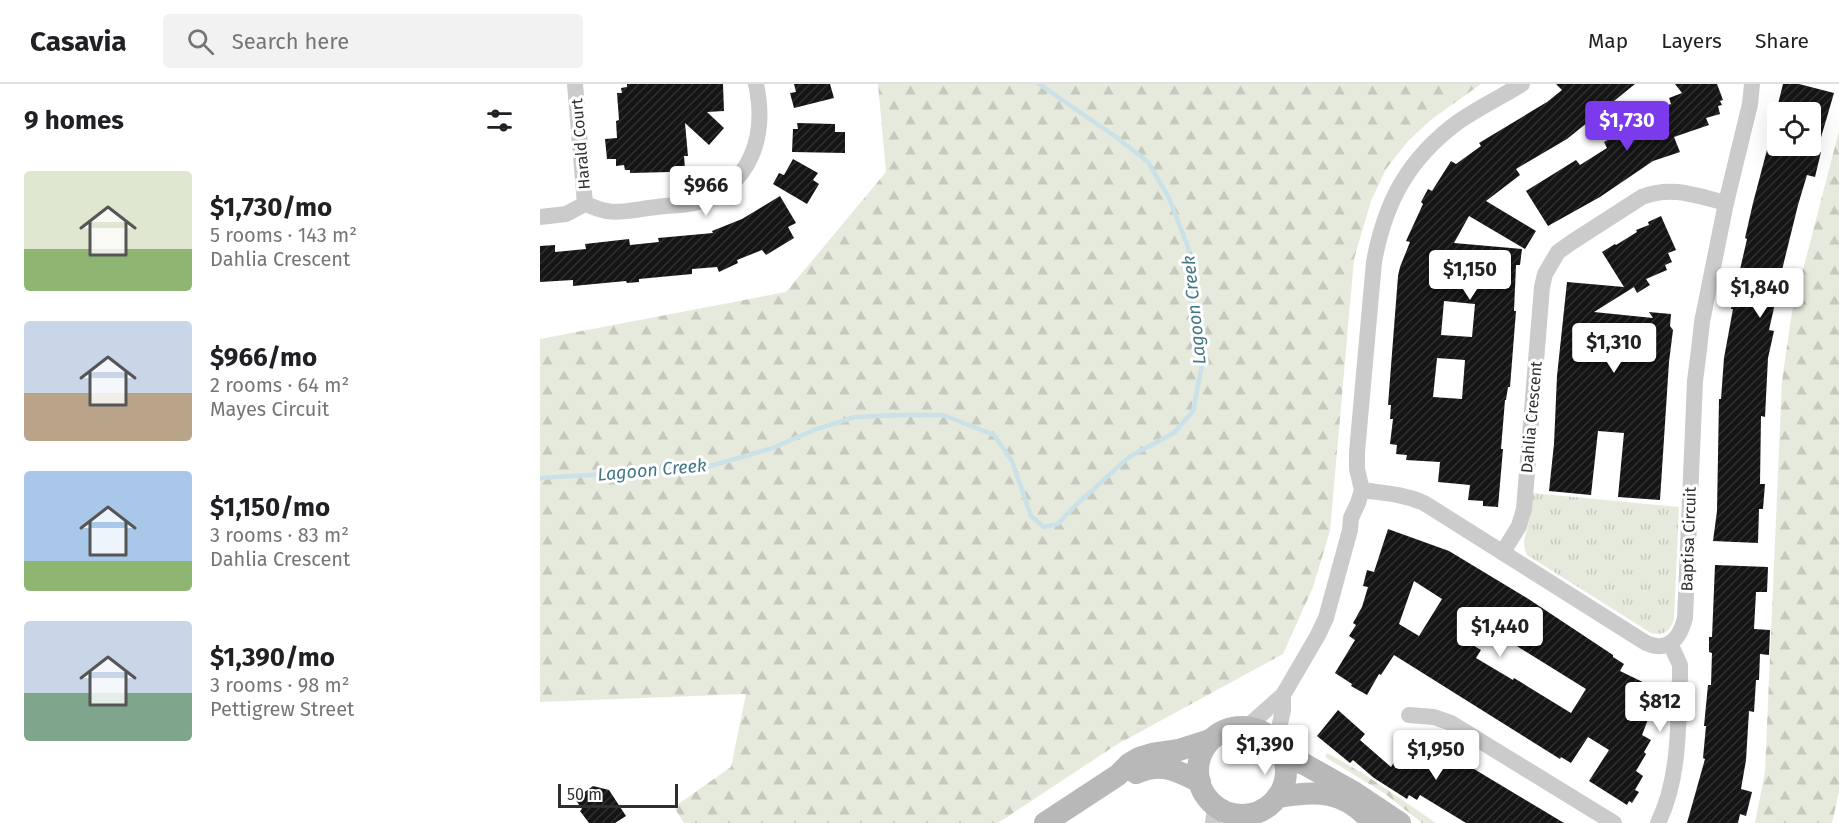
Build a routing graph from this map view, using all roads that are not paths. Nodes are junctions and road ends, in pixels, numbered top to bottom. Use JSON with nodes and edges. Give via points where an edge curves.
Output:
{"nodes":[{"id":1,"x":575,"y":84,"type":"edge"},
{"id":2,"x":756,"y":84,"type":"edge"},
{"id":3,"x":1522,"y":84,"type":"edge"},
{"id":4,"x":1752,"y":84,"type":"edge"},
{"id":5,"x":1726,"y":203,"type":"junction"},
{"id":6,"x":585,"y":204,"type":"junction"},
{"id":7,"x":540,"y":217,"type":"edge"},
{"id":8,"x":1362,"y":490,"type":"junction"},
{"id":9,"x":1503,"y":552,"type":"junction"},
{"id":10,"x":1670,"y":643,"type":"junction"},
{"id":11,"x":1283,"y":695,"type":"junction"},
{"id":12,"x":1409,"y":715,"type":"dead end"},
{"id":13,"x":1247,"y":727,"type":"junction"},
{"id":14,"x":1210,"y":740,"type":"junction"},
{"id":15,"x":1281,"y":750,"type":"junction"},
{"id":16,"x":1118,"y":775,"type":"junction"},
{"id":17,"x":1200,"y":782,"type":"junction"},
{"id":18,"x":1277,"y":797,"type":"junction"},
{"id":19,"x":1214,"y":814,"type":"edge"},
{"id":20,"x":1244,"y":819,"type":"edge"},
{"id":21,"x":1045,"y":823,"type":"edge"},
{"id":22,"x":1373,"y":823,"type":"edge"},
{"id":23,"x":1400,"y":823,"type":"edge"},
{"id":24,"x":1614,"y":823,"type":"edge"},
{"id":25,"x":1658,"y":823,"type":"edge"}],
"edges":[{"from":1,"to":6,"type":"street","name":"Harald Court"},
{"from":2,"to":6,"type":"street","via":[[758,141],[751,159],[727,187],[696,203],[609,211]]},
{"from":3,"to":8,"type":"street","via":[[1459,122],[1435,142],[1414,165],[1387,211],[1374,262],[1357,452]]},
{"from":4,"to":5,"type":"street","name":"Baptisa Circuit"},
{"from":5,"to":9,"type":"street","name":"Dahlia Crescent","via":[[1670,190],[1655,192],[1572,242],[1551,262],[1542,287],[1524,510]]},
{"from":5,"to":10,"type":"street","name":"Baptisa Circuit","via":[[1702,322],[1695,381],[1685,618]]},
{"from":6,"to":7,"type":"street","via":[[566,214]]},
{"from":8,"to":9,"type":"street","via":[[1424,503]]},
{"from":8,"to":11,"type":"street","via":[[1326,618]]},
{"from":9,"to":10,"type":"street","via":[[1646,643]]},
{"from":10,"to":25,"type":"street","via":[[1680,665],[1676,759]]},
{"from":11,"to":13,"type":"street"},
{"from":11,"to":15,"type":"street"},
{"from":12,"to":24,"type":"street","via":[[1451,723]]},
{"from":13,"to":14,"type":"main road","via":[[1233,727]]},
{"from":13,"to":15,"type":"main road","via":[[1268,734]]},
{"from":14,"to":16,"type":"main road","via":[[1138,758]]},
{"from":14,"to":17,"type":"main road","via":[[1198,767]]},
{"from":15,"to":18,"type":"main road","via":[[1287,772]]},
{"from":15,"to":23,"type":"main road"},
{"from":16,"to":17,"type":"main road","via":[[1160,767]]},
{"from":16,"to":21,"type":"main road"},
{"from":17,"to":19,"type":"main road"},
{"from":18,"to":20,"type":"main road","via":[[1269,806]]},
{"from":18,"to":22,"type":"main road","via":[[1312,792],[1339,797]]},
{"from":19,"to":20,"type":"main road","via":[[1224,811]]}]}
